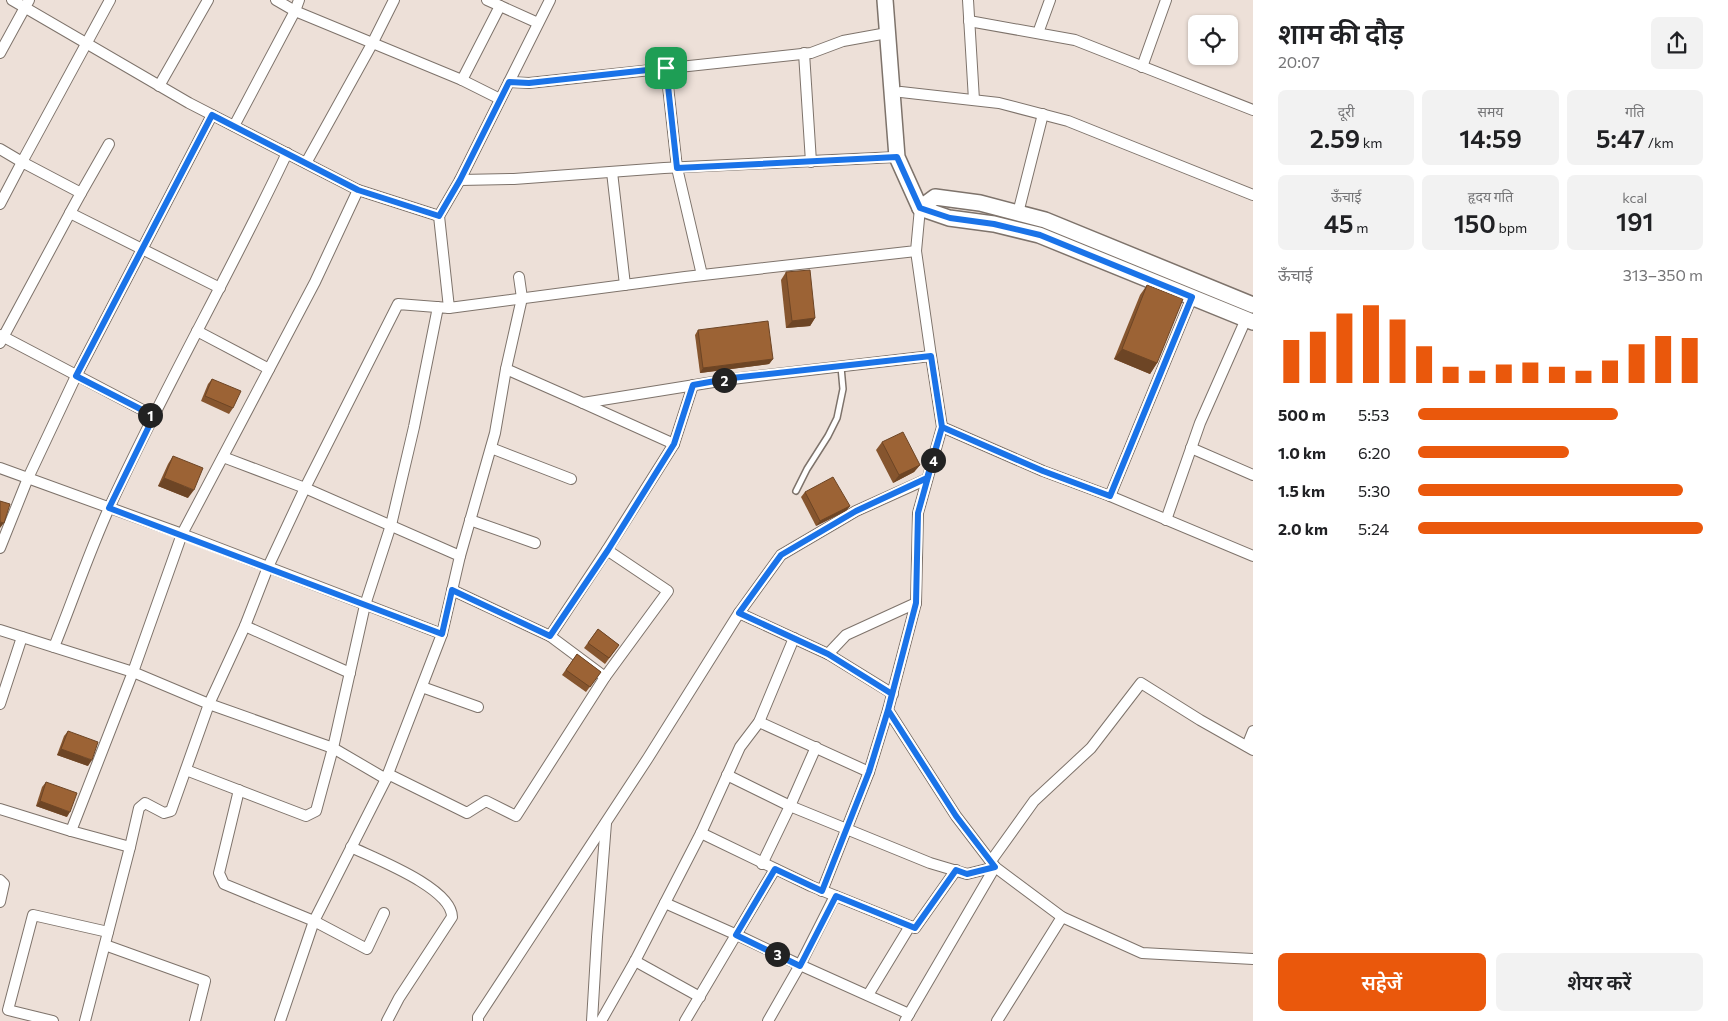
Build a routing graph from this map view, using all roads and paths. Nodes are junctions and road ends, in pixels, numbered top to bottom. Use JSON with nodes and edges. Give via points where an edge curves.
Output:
{"nodes":[{"id":1,"x":12,"y":0,"type":"edge"},
{"id":2,"x":110,"y":0,"type":"edge"},
{"id":3,"x":208,"y":0,"type":"edge"},
{"id":4,"x":276,"y":0,"type":"edge"},
{"id":5,"x":300,"y":0,"type":"edge"},
{"id":6,"x":394,"y":0,"type":"edge"},
{"id":7,"x":487,"y":0,"type":"edge"},
{"id":8,"x":550,"y":0,"type":"edge"},
{"id":9,"x":885,"y":0,"type":"edge"},
{"id":10,"x":896,"y":0,"type":"edge"},
{"id":11,"x":968,"y":0,"type":"edge"},
{"id":12,"x":1050,"y":0,"type":"edge"},
{"id":13,"x":1166,"y":0,"type":"edge"},
{"id":14,"x":27,"y":4,"type":"edge"},
{"id":15,"x":500,"y":6,"type":"junction"},
{"id":16,"x":295,"y":11,"type":"junction"},
{"id":17,"x":969,"y":21,"type":"junction"},
{"id":18,"x":538,"y":23,"type":"junction"},
{"id":19,"x":887,"y":33,"type":"junction"},
{"id":20,"x":1038,"y":34,"type":"junction"},
{"id":21,"x":87,"y":44,"type":"junction"},
{"id":22,"x":372,"y":44,"type":"junction"},
{"id":23,"x":0,"y":53,"type":"edge"},
{"id":24,"x":804,"y":53,"type":"junction"},
{"id":25,"x":1142,"y":67,"type":"junction"},
{"id":26,"x":666,"y":68,"type":"junction"},
{"id":27,"x":462,"y":80,"type":"junction"},
{"id":28,"x":509,"y":82,"type":"junction"},
{"id":29,"x":159,"y":86,"type":"junction"},
{"id":30,"x":900,"y":92,"type":"junction"},
{"id":31,"x":500,"y":98,"type":"junction"},
{"id":32,"x":974,"y":100,"type":"junction"},
{"id":33,"x":1253,"y":110,"type":"edge"},
{"id":34,"x":1043,"y":114,"type":"junction"},
{"id":35,"x":212,"y":115,"type":"junction"},
{"id":36,"x":234,"y":126,"type":"junction"},
{"id":37,"x":109,"y":144,"type":"dead end"},
{"id":38,"x":0,"y":149,"type":"edge"},
{"id":39,"x":287,"y":153,"type":"junction"},
{"id":40,"x":22,"y":162,"type":"junction"},
{"id":41,"x":811,"y":162,"type":"junction"},
{"id":42,"x":898,"y":162,"type":"junction"},
{"id":43,"x":306,"y":163,"type":"junction"},
{"id":44,"x":677,"y":168,"type":"junction"},
{"id":45,"x":612,"y":172,"type":"junction"},
{"id":46,"x":460,"y":180,"type":"junction"},
{"id":47,"x":358,"y":190,"type":"junction"},
{"id":48,"x":81,"y":193,"type":"junction"},
{"id":49,"x":1253,"y":195,"type":"edge"},
{"id":50,"x":0,"y":204,"type":"edge"},
{"id":51,"x":920,"y":208,"type":"junction"},
{"id":52,"x":70,"y":213,"type":"junction"},
{"id":53,"x":1018,"y":213,"type":"junction"},
{"id":54,"x":439,"y":216,"type":"junction"},
{"id":55,"x":143,"y":249,"type":"junction"},
{"id":56,"x":916,"y":251,"type":"junction"},
{"id":57,"x":702,"y":275,"type":"junction"},
{"id":58,"x":519,"y":277,"type":"dead end"},
{"id":59,"x":625,"y":285,"type":"junction"},
{"id":60,"x":220,"y":288,"type":"junction"},
{"id":61,"x":1192,"y":297,"type":"junction"},
{"id":62,"x":522,"y":298,"type":"junction"},
{"id":63,"x":1253,"y":305,"type":"edge"},
{"id":64,"x":444,"y":307,"type":"junction"},
{"id":65,"x":1249,"y":320,"type":"edge"},
{"id":66,"x":197,"y":331,"type":"junction"},
{"id":67,"x":1,"y":338,"type":"edge"},
{"id":68,"x":931,"y":356,"type":"junction"},
{"id":69,"x":841,"y":366,"type":"junction"},
{"id":70,"x":269,"y":369,"type":"junction"},
{"id":71,"x":506,"y":369,"type":"junction"},
{"id":72,"x":76,"y":376,"type":"junction"},
{"id":73,"x":693,"y":385,"type":"junction"},
{"id":74,"x":583,"y":403,"type":"junction"},
{"id":75,"x":154,"y":416,"type":"junction"},
{"id":76,"x":942,"y":427,"type":"junction"},
{"id":77,"x":674,"y":444,"type":"junction"},
{"id":78,"x":490,"y":448,"type":"junction"},
{"id":79,"x":1191,"y":448,"type":"junction"},
{"id":80,"x":223,"y":456,"type":"junction"},
{"id":81,"x":0,"y":468,"type":"edge"},
{"id":82,"x":1253,"y":475,"type":"edge"},
{"id":83,"x":28,"y":478,"type":"junction"},
{"id":84,"x":927,"y":478,"type":"junction"},
{"id":85,"x":571,"y":479,"type":"dead end"},
{"id":86,"x":305,"y":488,"type":"junction"},
{"id":87,"x":796,"y":491,"type":"dead end"},
{"id":88,"x":1110,"y":496,"type":"junction"},
{"id":89,"x":109,"y":508,"type":"junction"},
{"id":90,"x":470,"y":520,"type":"junction"},
{"id":91,"x":1166,"y":520,"type":"junction"},
{"id":92,"x":391,"y":525,"type":"junction"},
{"id":93,"x":182,"y":534,"type":"junction"},
{"id":94,"x":535,"y":543,"type":"dead end"},
{"id":95,"x":0,"y":548,"type":"edge"},
{"id":96,"x":608,"y":550,"type":"junction"},
{"id":97,"x":460,"y":556,"type":"junction"},
{"id":98,"x":1253,"y":556,"type":"edge"},
{"id":99,"x":268,"y":567,"type":"junction"},
{"id":100,"x":452,"y":590,"type":"junction"},
{"id":101,"x":916,"y":603,"type":"junction"},
{"id":102,"x":365,"y":605,"type":"junction"},
{"id":103,"x":739,"y":613,"type":"junction"},
{"id":104,"x":246,"y":626,"type":"junction"},
{"id":105,"x":0,"y":630,"type":"edge"},
{"id":106,"x":442,"y":634,"type":"junction"},
{"id":107,"x":550,"y":636,"type":"junction"},
{"id":108,"x":22,"y":637,"type":"junction"},
{"id":109,"x":794,"y":638,"type":"junction"},
{"id":110,"x":54,"y":647,"type":"junction"},
{"id":111,"x":828,"y":654,"type":"junction"},
{"id":112,"x":133,"y":672,"type":"junction"},
{"id":113,"x":350,"y":673,"type":"junction"},
{"id":114,"x":606,"y":677,"type":"junction"},
{"id":115,"x":422,"y":686,"type":"junction"},
{"id":116,"x":892,"y":694,"type":"junction"},
{"id":117,"x":0,"y":704,"type":"edge"},
{"id":118,"x":209,"y":704,"type":"junction"},
{"id":119,"x":478,"y":707,"type":"dead end"},
{"id":120,"x":888,"y":710,"type":"junction"},
{"id":121,"x":759,"y":722,"type":"junction"},
{"id":122,"x":1253,"y":731,"type":"edge"},
{"id":123,"x":816,"y":747,"type":"junction"},
{"id":124,"x":333,"y":748,"type":"junction"},
{"id":125,"x":1250,"y":748,"type":"edge"},
{"id":126,"x":186,"y":770,"type":"junction"},
{"id":127,"x":869,"y":772,"type":"junction"},
{"id":128,"x":727,"y":775,"type":"junction"},
{"id":129,"x":387,"y":777,"type":"junction"},
{"id":130,"x":239,"y":790,"type":"junction"},
{"id":131,"x":790,"y":806,"type":"junction"},
{"id":132,"x":0,"y":809,"type":"edge"},
{"id":133,"x":607,"y":822,"type":"junction"},
{"id":134,"x":847,"y":830,"type":"junction"},
{"id":135,"x":71,"y":832,"type":"junction"},
{"id":136,"x":701,"y":833,"type":"junction"},
{"id":137,"x":130,"y":847,"type":"junction"},
{"id":138,"x":352,"y":848,"type":"junction"},
{"id":139,"x":762,"y":864,"type":"junction"},
{"id":140,"x":993,"y":864,"type":"junction"},
{"id":141,"x":775,"y":869,"type":"junction"},
{"id":142,"x":956,"y":870,"type":"junction"},
{"id":143,"x":0,"y":880,"type":"edge"},
{"id":144,"x":822,"y":891,"type":"junction"},
{"id":145,"x":836,"y":896,"type":"junction"},
{"id":146,"x":0,"y":902,"type":"edge"},
{"id":147,"x":665,"y":903,"type":"junction"},
{"id":148,"x":384,"y":913,"type":"dead end"},
{"id":149,"x":1062,"y":917,"type":"junction"},
{"id":150,"x":314,"y":921,"type":"junction"},
{"id":151,"x":910,"y":926,"type":"junction"},
{"id":152,"x":108,"y":932,"type":"junction"},
{"id":153,"x":736,"y":935,"type":"junction"},
{"id":154,"x":105,"y":945,"type":"junction"},
{"id":155,"x":1253,"y":959,"type":"edge"},
{"id":156,"x":635,"y":961,"type":"junction"},
{"id":157,"x":800,"y":966,"type":"junction"},
{"id":158,"x":868,"y":995,"type":"junction"},
{"id":159,"x":700,"y":997,"type":"junction"},
{"id":160,"x":4,"y":1009,"type":"edge"},
{"id":161,"x":907,"y":1017,"type":"edge"},
{"id":162,"x":54,"y":1021,"type":"edge"},
{"id":163,"x":85,"y":1021,"type":"edge"},
{"id":164,"x":195,"y":1021,"type":"edge"},
{"id":165,"x":280,"y":1021,"type":"edge"},
{"id":166,"x":387,"y":1021,"type":"edge"},
{"id":167,"x":478,"y":1021,"type":"edge"},
{"id":168,"x":592,"y":1021,"type":"edge"},
{"id":169,"x":601,"y":1021,"type":"edge"},
{"id":170,"x":685,"y":1021,"type":"edge"},
{"id":171,"x":768,"y":1021,"type":"edge"},
{"id":172,"x":997,"y":1021,"type":"edge"}],
"edges":[{"from":1,"to":14,"type":"street"},
{"from":2,"to":21,"type":"street"},
{"from":3,"to":29,"type":"street"},
{"from":4,"to":16,"type":"street"},
{"from":5,"to":16,"type":"street"},
{"from":6,"to":22,"type":"street"},
{"from":7,"to":15,"type":"street"},
{"from":8,"to":18,"type":"street"},
{"from":9,"to":19,"type":"street"},
{"from":10,"to":30,"type":"street"},
{"from":11,"to":17,"type":"street"},
{"from":12,"to":20,"type":"street"},
{"from":13,"to":25,"type":"street"},
{"from":14,"to":21,"type":"street"},
{"from":14,"to":23,"type":"street"},
{"from":15,"to":18,"type":"street"},
{"from":15,"to":27,"type":"street"},
{"from":16,"to":22,"type":"street"},
{"from":16,"to":36,"type":"street"},
{"from":17,"to":20,"type":"street"},
{"from":17,"to":32,"type":"street"},
{"from":18,"to":28,"type":"street"},
{"from":19,"to":24,"type":"street","via":[[843,41]]},
{"from":19,"to":42,"type":"street"},
{"from":20,"to":25,"type":"street","via":[[1075,40]]},
{"from":21,"to":29,"type":"street"},
{"from":21,"to":40,"type":"street"},
{"from":22,"to":27,"type":"street"},
{"from":22,"to":43,"type":"street"},
{"from":24,"to":26,"type":"street"},
{"from":24,"to":41,"type":"street"},
{"from":25,"to":33,"type":"street"},
{"from":26,"to":28,"type":"street","via":[[529,83]]},
{"from":26,"to":44,"type":"street"},
{"from":27,"to":31,"type":"street"},
{"from":28,"to":31,"type":"street"},
{"from":29,"to":35,"type":"street"},
{"from":30,"to":32,"type":"street"},
{"from":30,"to":42,"type":"street","via":[[903,146]]},
{"from":31,"to":46,"type":"street"},
{"from":32,"to":34,"type":"street"},
{"from":34,"to":49,"type":"street","via":[[1068,120]]},
{"from":34,"to":53,"type":"street"},
{"from":35,"to":36,"type":"street"},
{"from":35,"to":55,"type":"street"},
{"from":36,"to":39,"type":"street"},
{"from":37,"to":48,"type":"street"},
{"from":38,"to":40,"type":"street"},
{"from":39,"to":43,"type":"street"},
{"from":39,"to":60,"type":"street"},
{"from":40,"to":48,"type":"street"},
{"from":40,"to":50,"type":"street"},
{"from":41,"to":42,"type":"street"},
{"from":41,"to":44,"type":"street"},
{"from":42,"to":51,"type":"street"},
{"from":43,"to":47,"type":"street"},
{"from":44,"to":45,"type":"street"},
{"from":44,"to":57,"type":"street"},
{"from":45,"to":46,"type":"street"},
{"from":45,"to":59,"type":"street"},
{"from":46,"to":54,"type":"street"},
{"from":47,"to":54,"type":"street"},
{"from":47,"to":70,"type":"street"},
{"from":48,"to":52,"type":"street"},
{"from":51,"to":53,"type":"street","via":[[935,198],[980,203]]},
{"from":51,"to":56,"type":"street"},
{"from":51,"to":61,"type":"street","via":[[950,218],[1040,235]]},
{"from":52,"to":55,"type":"street"},
{"from":52,"to":67,"type":"street"},
{"from":53,"to":63,"type":"street","via":[[1045,220]]},
{"from":54,"to":64,"type":"street"},
{"from":55,"to":60,"type":"street"},
{"from":55,"to":72,"type":"street"},
{"from":56,"to":57,"type":"street"},
{"from":56,"to":68,"type":"street"},
{"from":57,"to":59,"type":"street"},
{"from":58,"to":62,"type":"street"},
{"from":59,"to":62,"type":"street"},
{"from":60,"to":66,"type":"street"},
{"from":61,"to":65,"type":"street"},
{"from":61,"to":88,"type":"street"},
{"from":62,"to":64,"type":"street"},
{"from":62,"to":71,"type":"street"},
{"from":64,"to":86,"type":"street","via":[[398,304]]},
{"from":64,"to":92,"type":"street"},
{"from":65,"to":79,"type":"street"},
{"from":66,"to":70,"type":"street"},
{"from":66,"to":75,"type":"street"},
{"from":67,"to":72,"type":"street"},
{"from":68,"to":69,"type":"street"},
{"from":68,"to":76,"type":"street"},
{"from":69,"to":73,"type":"street"},
{"from":69,"to":87,"type":"lane","via":[[843,389],[837,418]]},
{"from":70,"to":80,"type":"street"},
{"from":71,"to":74,"type":"street"},
{"from":71,"to":78,"type":"street"},
{"from":72,"to":75,"type":"street"},
{"from":72,"to":83,"type":"street"},
{"from":73,"to":74,"type":"street"},
{"from":73,"to":77,"type":"street"},
{"from":74,"to":77,"type":"street"},
{"from":75,"to":89,"type":"street"},
{"from":76,"to":84,"type":"street"},
{"from":76,"to":88,"type":"street"},
{"from":77,"to":96,"type":"street"},
{"from":78,"to":85,"type":"street"},
{"from":78,"to":90,"type":"street"},
{"from":79,"to":82,"type":"street"},
{"from":79,"to":91,"type":"street"},
{"from":80,"to":86,"type":"street"},
{"from":80,"to":93,"type":"street"},
{"from":81,"to":83,"type":"street"},
{"from":83,"to":89,"type":"street"},
{"from":83,"to":95,"type":"street"},
{"from":84,"to":101,"type":"street","via":[[918,513]]},
{"from":84,"to":103,"type":"street","via":[[856,511],[781,555]]},
{"from":86,"to":92,"type":"street"},
{"from":86,"to":99,"type":"street"},
{"from":88,"to":91,"type":"street"},
{"from":89,"to":93,"type":"street"},
{"from":89,"to":110,"type":"street"},
{"from":90,"to":94,"type":"street"},
{"from":90,"to":97,"type":"street"},
{"from":91,"to":98,"type":"street"},
{"from":92,"to":97,"type":"street"},
{"from":92,"to":102,"type":"street"},
{"from":93,"to":99,"type":"street"},
{"from":93,"to":112,"type":"street"},
{"from":96,"to":107,"type":"street"},
{"from":96,"to":114,"type":"street","via":[[668,591]]},
{"from":97,"to":100,"type":"street"},
{"from":99,"to":102,"type":"street"},
{"from":99,"to":104,"type":"street"},
{"from":100,"to":106,"type":"street"},
{"from":100,"to":107,"type":"street"},
{"from":101,"to":111,"type":"street","via":[[846,635]]},
{"from":101,"to":116,"type":"street"},
{"from":102,"to":106,"type":"street"},
{"from":102,"to":113,"type":"street"},
{"from":103,"to":109,"type":"street"},
{"from":103,"to":133,"type":"street"},
{"from":104,"to":113,"type":"street"},
{"from":104,"to":118,"type":"street"},
{"from":105,"to":108,"type":"street"},
{"from":106,"to":115,"type":"street"},
{"from":107,"to":114,"type":"street"},
{"from":108,"to":110,"type":"street"},
{"from":108,"to":117,"type":"street"},
{"from":109,"to":111,"type":"street"},
{"from":109,"to":121,"type":"street"},
{"from":110,"to":112,"type":"street"},
{"from":111,"to":116,"type":"street"},
{"from":112,"to":118,"type":"street"},
{"from":112,"to":135,"type":"street"},
{"from":113,"to":124,"type":"street"},
{"from":114,"to":129,"type":"street","via":[[516,816],[486,801],[467,813]]},
{"from":115,"to":119,"type":"street"},
{"from":115,"to":129,"type":"street"},
{"from":116,"to":120,"type":"street"},
{"from":118,"to":124,"type":"street"},
{"from":118,"to":126,"type":"street"},
{"from":120,"to":127,"type":"street"},
{"from":120,"to":140,"type":"street","via":[[956,816]]},
{"from":121,"to":123,"type":"street"},
{"from":121,"to":128,"type":"street","via":[[740,747]]},
{"from":122,"to":125,"type":"street"},
{"from":123,"to":127,"type":"street"},
{"from":123,"to":131,"type":"street"},
{"from":124,"to":129,"type":"street"},
{"from":124,"to":130,"type":"street","via":[[316,811],[306,816]]},
{"from":125,"to":140,"type":"street","via":[[1141,683],[1091,748],[1034,801]]},
{"from":126,"to":130,"type":"street"},
{"from":126,"to":137,"type":"street","via":[[171,811],[164,813],[145,803],[139,808]]},
{"from":127,"to":134,"type":"street"},
{"from":128,"to":131,"type":"street"},
{"from":128,"to":136,"type":"street"},
{"from":129,"to":138,"type":"street"},
{"from":130,"to":150,"type":"street","via":[[219,872],[224,884]]},
{"from":131,"to":134,"type":"street"},
{"from":131,"to":139,"type":"street"},
{"from":132,"to":135,"type":"street"},
{"from":133,"to":167,"type":"street"},
{"from":133,"to":168,"type":"street"},
{"from":134,"to":142,"type":"street"},
{"from":134,"to":144,"type":"street"},
{"from":135,"to":137,"type":"street"},
{"from":136,"to":139,"type":"street"},
{"from":136,"to":147,"type":"street"},
{"from":137,"to":152,"type":"street"},
{"from":138,"to":150,"type":"street"},
{"from":138,"to":166,"type":"street","via":[[424,882],[449,904],[452,911],[452,917]]},
{"from":139,"to":141,"type":"street"},
{"from":140,"to":142,"type":"street","via":[[967,874]]},
{"from":140,"to":149,"type":"street"},
{"from":140,"to":161,"type":"street"},
{"from":141,"to":144,"type":"street"},
{"from":141,"to":153,"type":"street"},
{"from":142,"to":151,"type":"street","via":[[915,928]]},
{"from":143,"to":146,"type":"street","via":[[4,884]]},
{"from":144,"to":145,"type":"street"},
{"from":145,"to":151,"type":"street"},
{"from":145,"to":157,"type":"street"},
{"from":147,"to":153,"type":"street"},
{"from":147,"to":156,"type":"street"},
{"from":148,"to":150,"type":"street","via":[[367,949]]},
{"from":149,"to":155,"type":"street","via":[[1142,953]]},
{"from":149,"to":172,"type":"street"},
{"from":150,"to":165,"type":"street"},
{"from":151,"to":158,"type":"street"},
{"from":152,"to":154,"type":"street"},
{"from":152,"to":160,"type":"street","via":[[33,915]]},
{"from":153,"to":157,"type":"street"},
{"from":153,"to":159,"type":"street"},
{"from":154,"to":163,"type":"street"},
{"from":154,"to":164,"type":"street","via":[[204,981]]},
{"from":156,"to":159,"type":"street"},
{"from":156,"to":169,"type":"street"},
{"from":157,"to":158,"type":"street"},
{"from":157,"to":171,"type":"street"},
{"from":158,"to":161,"type":"street"},
{"from":159,"to":170,"type":"street"},
{"from":160,"to":162,"type":"street"}]}
